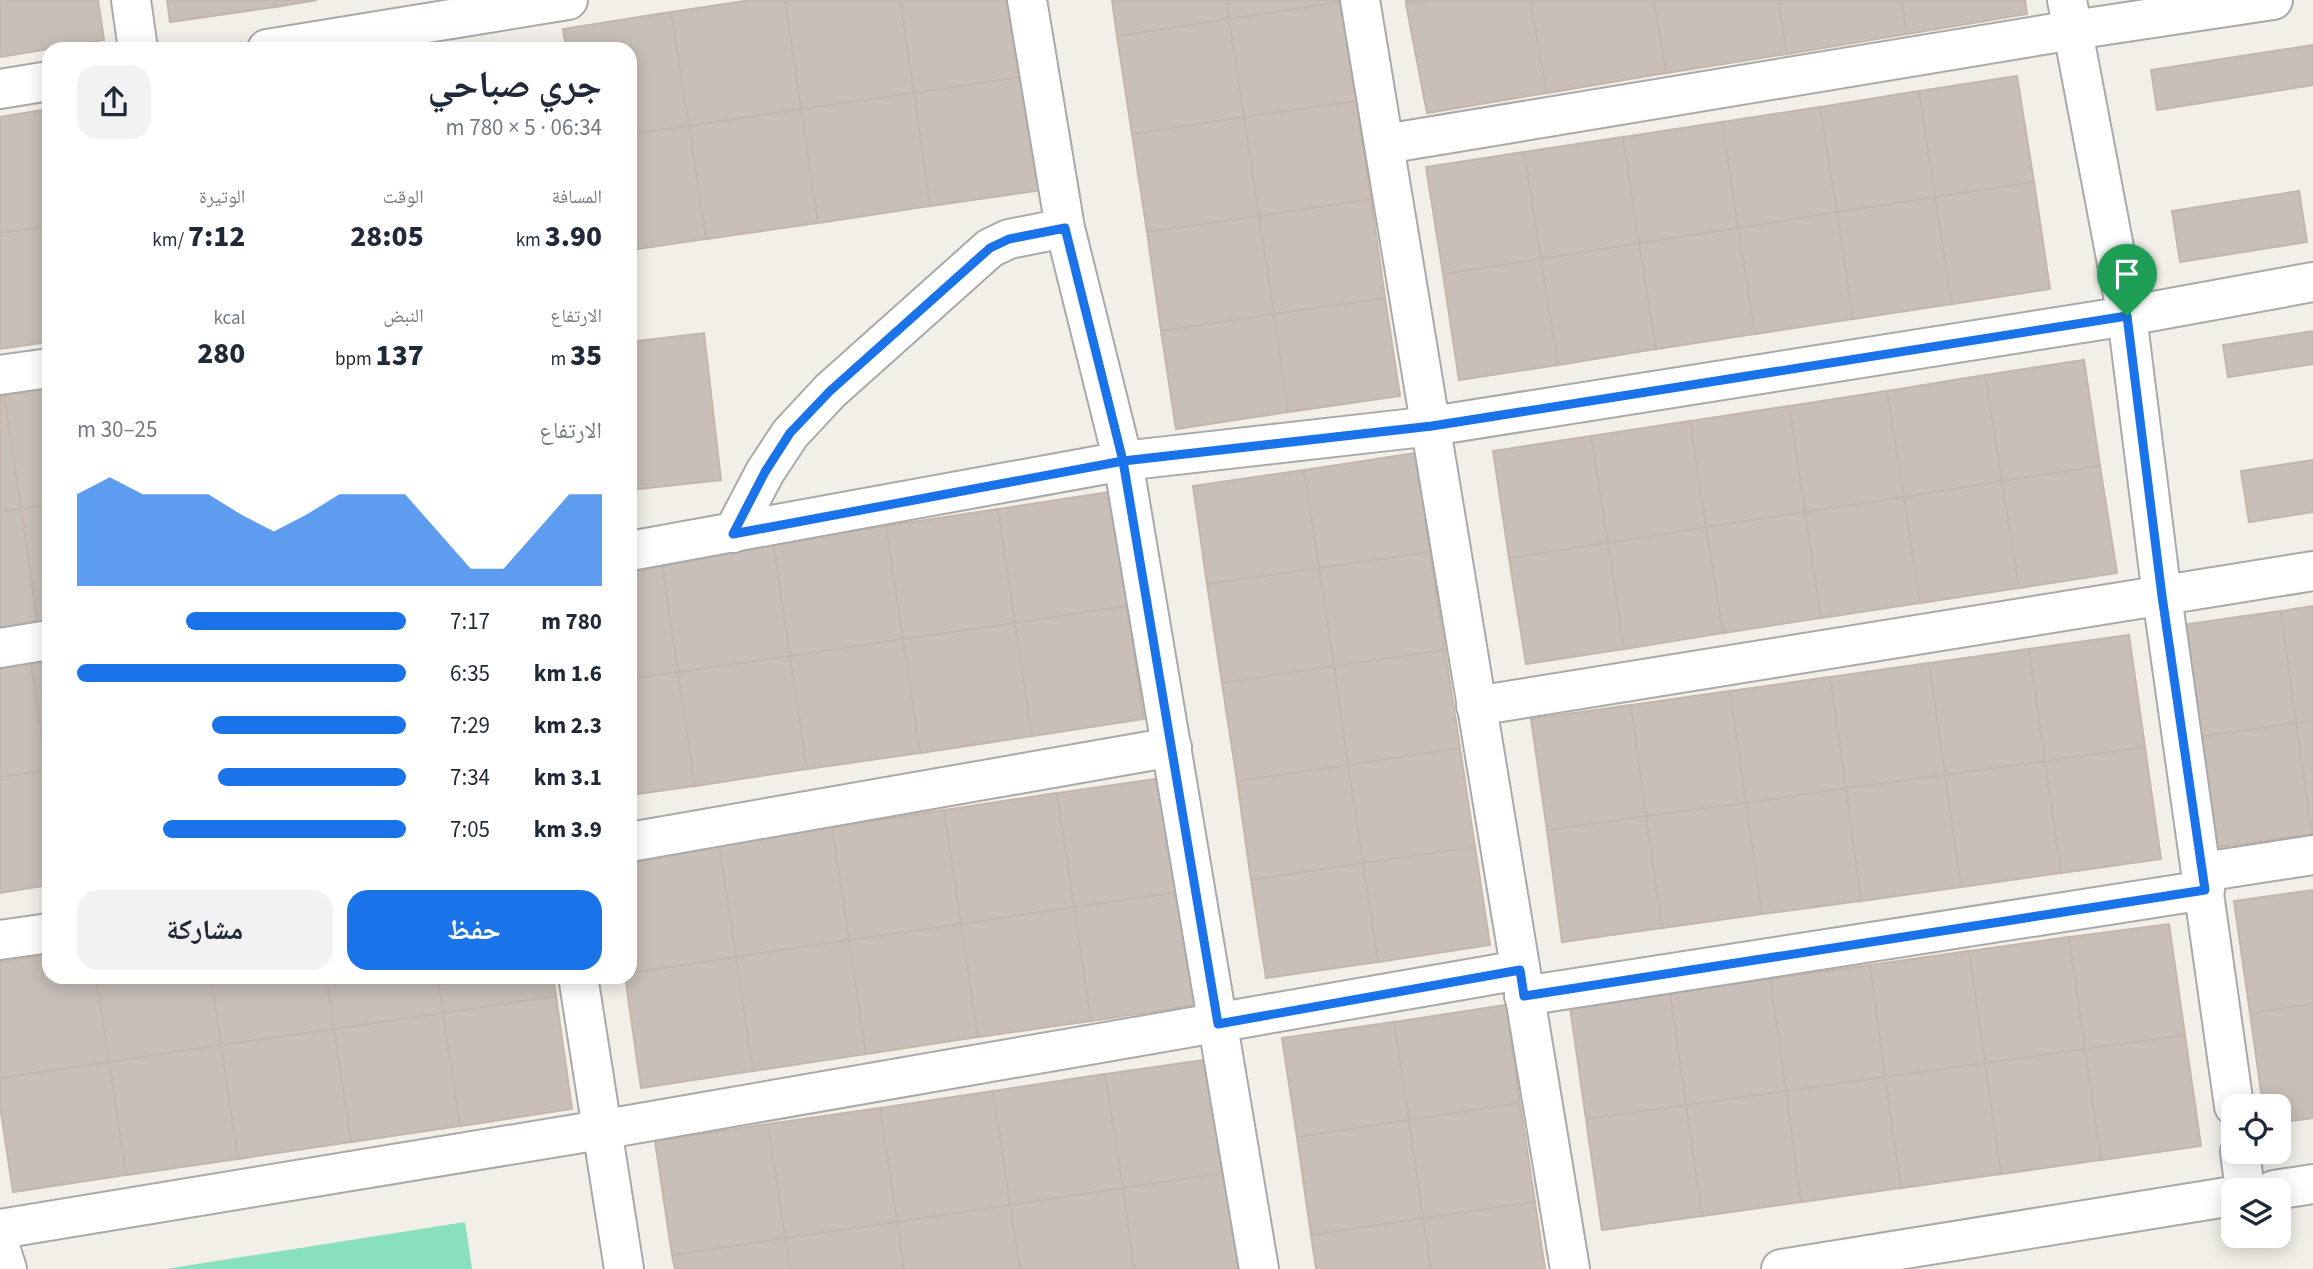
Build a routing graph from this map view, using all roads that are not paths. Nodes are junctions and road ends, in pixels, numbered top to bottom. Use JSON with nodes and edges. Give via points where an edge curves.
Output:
{"nodes":[{"id":1,"x":131,"y":0,"type":"edge"},
{"id":2,"x":568,"y":0,"type":"edge"},
{"id":3,"x":1027,"y":0,"type":"edge"},
{"id":4,"x":1360,"y":0,"type":"edge"},
{"id":5,"x":2273,"y":0,"type":"edge"},
{"id":6,"x":2070,"y":15,"type":"edge"},
{"id":7,"x":436,"y":37,"type":"edge"},
{"id":8,"x":137,"y":42,"type":"edge"},
{"id":9,"x":366,"y":42,"type":"edge"},
{"id":10,"x":42,"y":82,"type":"edge"},
{"id":11,"x":0,"y":89,"type":"edge"},
{"id":12,"x":1385,"y":144,"type":"junction"},
{"id":13,"x":1065,"y":228,"type":"junction"},
{"id":14,"x":2313,"y":282,"type":"edge"},
{"id":15,"x":2127,"y":316,"type":"junction"},
{"id":16,"x":42,"y":369,"type":"edge"},
{"id":17,"x":0,"y":375,"type":"edge"},
{"id":18,"x":1432,"y":426,"type":"junction"},
{"id":19,"x":1123,"y":461,"type":"junction"},
{"id":20,"x":733,"y":534,"type":"junction"},
{"id":21,"x":637,"y":550,"type":"edge"},
{"id":22,"x":2313,"y":570,"type":"edge"},
{"id":23,"x":2162,"y":596,"type":"junction"},
{"id":24,"x":42,"y":641,"type":"edge"},
{"id":25,"x":0,"y":648,"type":"edge"},
{"id":26,"x":1476,"y":706,"type":"junction"},
{"id":27,"x":1172,"y":747,"type":"junction"},
{"id":28,"x":637,"y":841,"type":"edge"},
{"id":29,"x":2313,"y":855,"type":"edge"},
{"id":30,"x":2204,"y":881,"type":"junction"},
{"id":31,"x":42,"y":934,"type":"edge"},
{"id":32,"x":0,"y":940,"type":"edge"},
{"id":33,"x":1522,"y":983,"type":"junction"},
{"id":34,"x":579,"y":984,"type":"edge"},
{"id":35,"x":1218,"y":1024,"type":"junction"},
{"id":36,"x":2232,"y":1094,"type":"edge"},
{"id":37,"x":600,"y":1130,"type":"junction"},
{"id":38,"x":2313,"y":1184,"type":"edge"},
{"id":39,"x":2291,"y":1187,"type":"edge"},
{"id":40,"x":2221,"y":1198,"type":"edge"},
{"id":41,"x":0,"y":1229,"type":"edge"},
{"id":42,"x":0,"y":1247,"type":"edge"},
{"id":43,"x":7,"y":1269,"type":"edge"},
{"id":44,"x":624,"y":1269,"type":"edge"},
{"id":45,"x":1259,"y":1269,"type":"edge"},
{"id":46,"x":1570,"y":1269,"type":"edge"},
{"id":47,"x":1782,"y":1269,"type":"edge"}],
"edges":[{"from":1,"to":8,"type":"street"},
{"from":2,"to":7,"type":"street"},
{"from":3,"to":13,"type":"street"},
{"from":4,"to":12,"type":"street"},
{"from":5,"to":6,"type":"street"},
{"from":6,"to":12,"type":"street"},
{"from":6,"to":15,"type":"street"},
{"from":7,"to":9,"type":"street"},
{"from":10,"to":11,"type":"street"},
{"from":12,"to":18,"type":"street"},
{"from":13,"to":19,"type":"street"},
{"from":13,"to":20,"type":"street","via":[[1009,239],[990,248],[830,391],[790,433]]},
{"from":14,"to":15,"type":"street"},
{"from":15,"to":18,"type":"street"},
{"from":15,"to":23,"type":"street"},
{"from":16,"to":17,"type":"street"},
{"from":18,"to":19,"type":"street"},
{"from":18,"to":26,"type":"street"},
{"from":19,"to":20,"type":"street"},
{"from":19,"to":27,"type":"street"},
{"from":20,"to":21,"type":"street"},
{"from":22,"to":23,"type":"street"},
{"from":23,"to":26,"type":"street"},
{"from":23,"to":30,"type":"street"},
{"from":24,"to":25,"type":"street"},
{"from":26,"to":33,"type":"street"},
{"from":27,"to":28,"type":"street"},
{"from":27,"to":35,"type":"street"},
{"from":29,"to":30,"type":"street"},
{"from":30,"to":33,"type":"street"},
{"from":30,"to":36,"type":"street"},
{"from":31,"to":32,"type":"street"},
{"from":33,"to":35,"type":"street"},
{"from":33,"to":46,"type":"street"},
{"from":34,"to":37,"type":"street"},
{"from":35,"to":37,"type":"street"},
{"from":35,"to":45,"type":"street"},
{"from":37,"to":41,"type":"street"},
{"from":37,"to":44,"type":"street"},
{"from":38,"to":39,"type":"street"},
{"from":40,"to":47,"type":"street"},
{"from":42,"to":43,"type":"street"}]}
